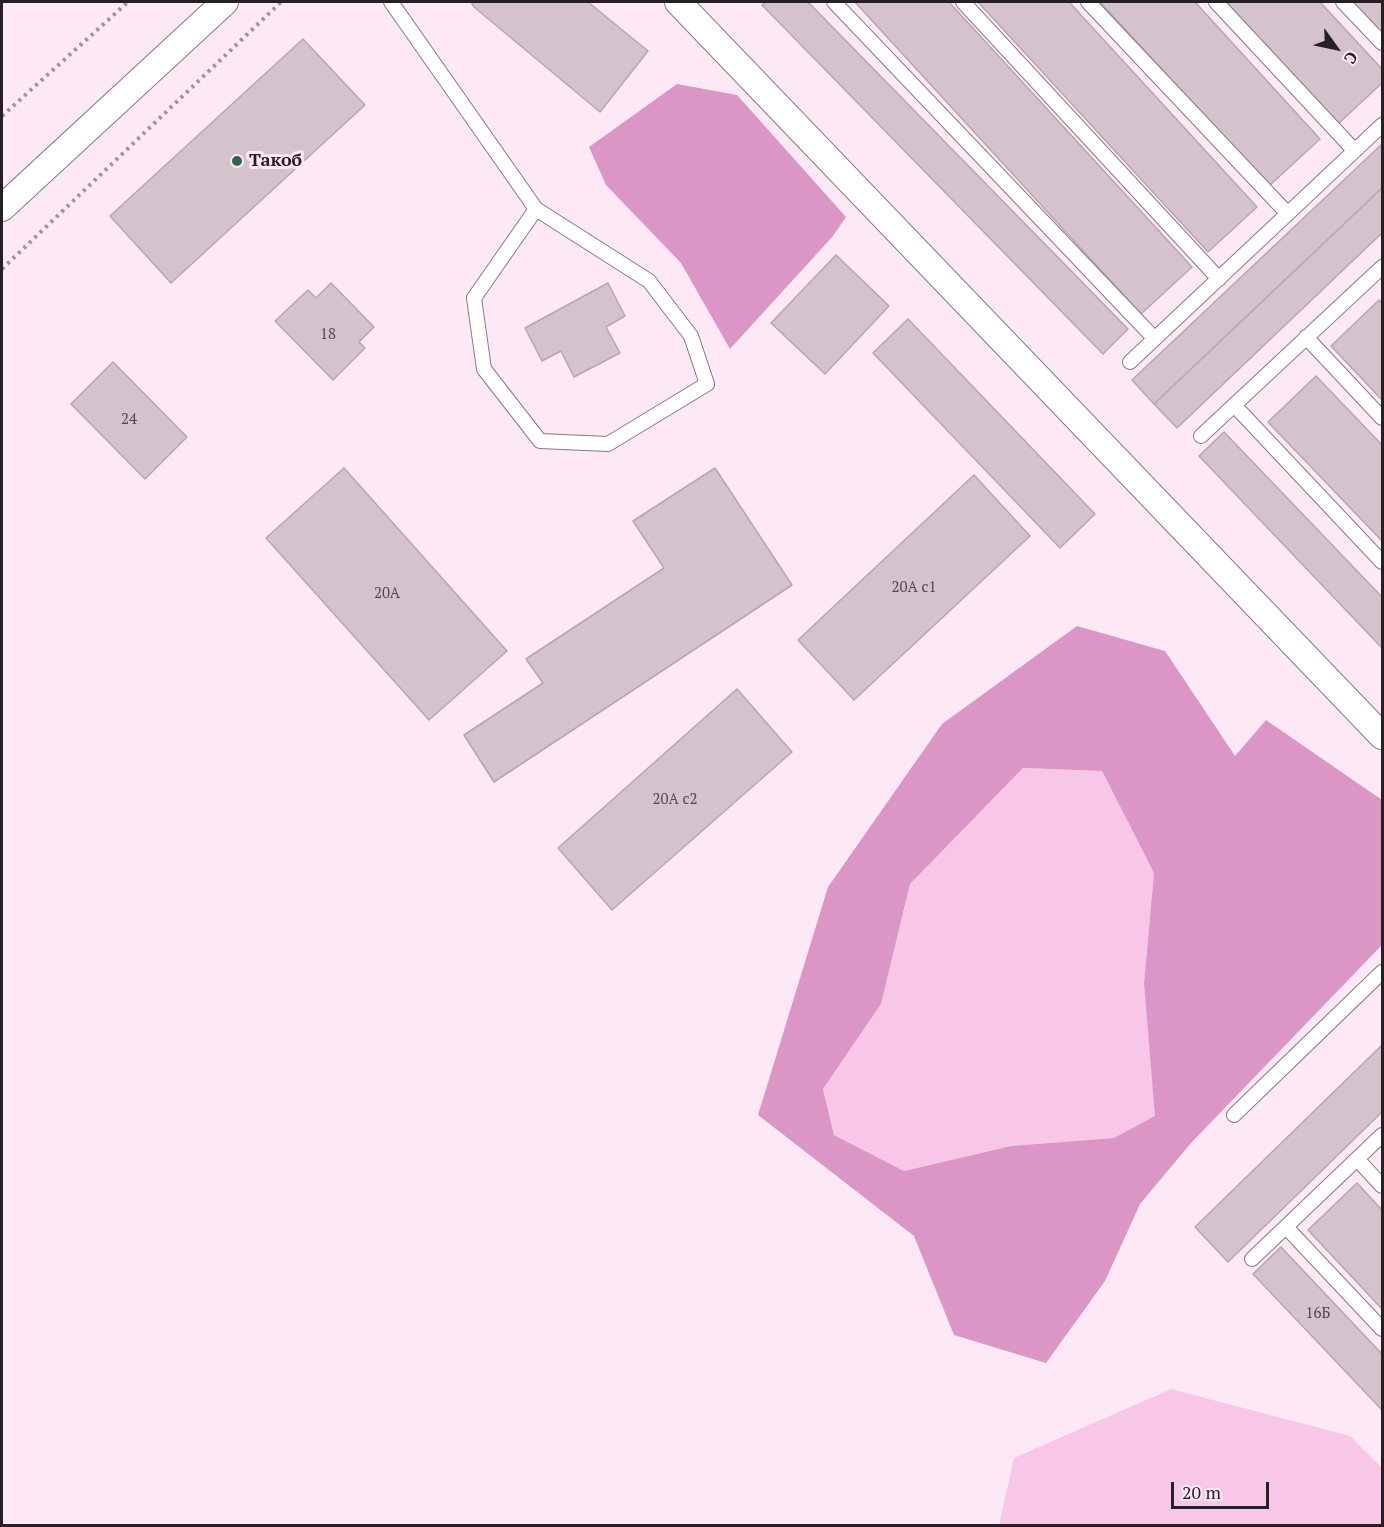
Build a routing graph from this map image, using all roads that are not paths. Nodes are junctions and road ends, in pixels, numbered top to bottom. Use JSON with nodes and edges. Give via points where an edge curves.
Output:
{"nodes":[{"id":1,"x":225,"y":2,"type":"edge"},
{"id":2,"x":391,"y":2,"type":"edge"},
{"id":3,"x":678,"y":2,"type":"edge"},
{"id":4,"x":834,"y":2,"type":"edge"},
{"id":5,"x":963,"y":2,"type":"edge"},
{"id":6,"x":1088,"y":2,"type":"edge"},
{"id":7,"x":1216,"y":2,"type":"edge"},
{"id":8,"x":1343,"y":2,"type":"edge"},
{"id":9,"x":1383,"y":43,"type":"edge"},
{"id":10,"x":1383,"y":125,"type":"edge"},
{"id":11,"x":1354,"y":150,"type":"junction"},
{"id":12,"x":2,"y":208,"type":"edge"},
{"id":13,"x":536,"y":209,"type":"junction"},
{"id":14,"x":1288,"y":214,"type":"junction"},
{"id":15,"x":1381,"y":271,"type":"edge"},
{"id":16,"x":1219,"y":279,"type":"junction"},
{"id":17,"x":1306,"y":337,"type":"junction"},
{"id":18,"x":1154,"y":338,"type":"junction"},
{"id":19,"x":1130,"y":363,"type":"dead end"},
{"id":20,"x":1234,"y":405,"type":"junction"},
{"id":21,"x":1383,"y":418,"type":"edge"},
{"id":22,"x":1201,"y":436,"type":"dead end"},
{"id":23,"x":1383,"y":562,"type":"edge"},
{"id":24,"x":1383,"y":736,"type":"edge"},
{"id":25,"x":1383,"y":972,"type":"edge"},
{"id":26,"x":1234,"y":1115,"type":"dead end"},
{"id":27,"x":1383,"y":1135,"type":"edge"},
{"id":28,"x":1357,"y":1159,"type":"junction"},
{"id":29,"x":1383,"y":1186,"type":"edge"},
{"id":30,"x":1286,"y":1227,"type":"junction"},
{"id":31,"x":1252,"y":1259,"type":"dead end"},
{"id":32,"x":1383,"y":1329,"type":"edge"}],
"edges":[{"from":1,"to":12,"type":"street"},
{"from":2,"to":13,"type":"lane"},
{"from":3,"to":24,"type":"street"},
{"from":4,"to":18,"type":"lane"},
{"from":5,"to":16,"type":"lane"},
{"from":6,"to":14,"type":"lane"},
{"from":7,"to":11,"type":"lane"},
{"from":8,"to":9,"type":"lane"},
{"from":10,"to":11,"type":"lane"},
{"from":11,"to":14,"type":"lane"},
{"from":13,"to":13,"type":"lane","via":[[649,281],[691,336],[707,384],[608,444],[540,441],[483,369],[474,298]]},
{"from":14,"to":16,"type":"lane"},
{"from":15,"to":17,"type":"lane"},
{"from":16,"to":18,"type":"lane"},
{"from":17,"to":20,"type":"lane"},
{"from":17,"to":21,"type":"lane"},
{"from":18,"to":19,"type":"lane"},
{"from":20,"to":22,"type":"lane"},
{"from":20,"to":23,"type":"lane"},
{"from":25,"to":26,"type":"lane"},
{"from":27,"to":28,"type":"lane"},
{"from":28,"to":29,"type":"lane"},
{"from":28,"to":30,"type":"lane"},
{"from":30,"to":31,"type":"lane"},
{"from":30,"to":32,"type":"lane"}]}
